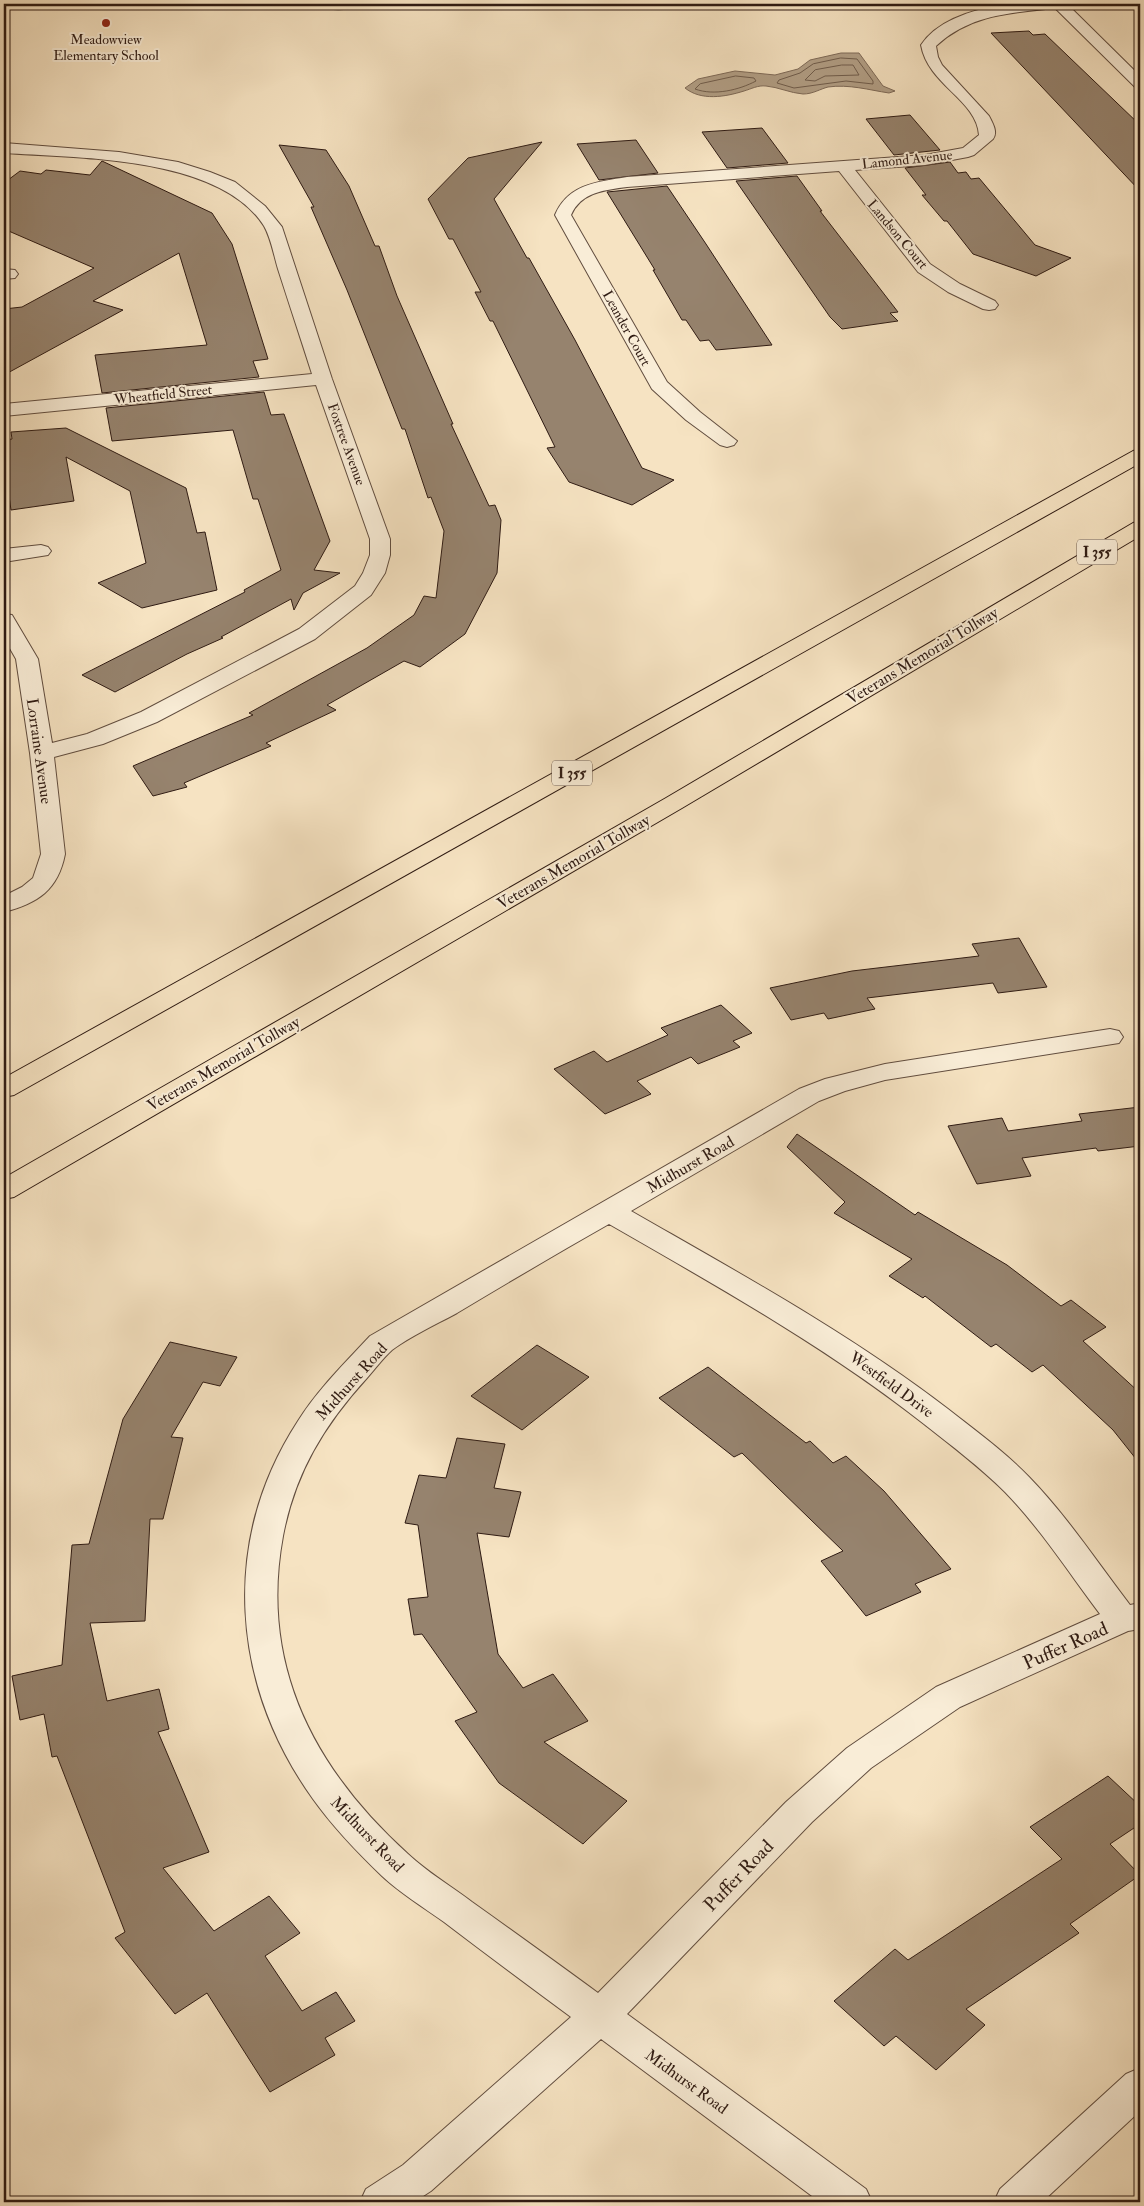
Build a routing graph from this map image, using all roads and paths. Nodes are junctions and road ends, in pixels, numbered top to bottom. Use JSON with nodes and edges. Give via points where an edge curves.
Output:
{"nodes":[{"id":1,"x":331,"y":4,"type":"edge"},
{"id":2,"x":346,"y":4,"type":"edge"},
{"id":3,"x":1054,"y":4,"type":"edge"},
{"id":4,"x":1059,"y":4,"type":"edge"},
{"id":5,"x":1140,"y":84,"type":"edge"},
{"id":6,"x":4,"y":148,"type":"edge"},
{"id":7,"x":843,"y":166,"type":"junction"},
{"id":8,"x":574,"y":196,"type":"joint"},
{"id":9,"x":989,"y":305,"type":"dead end"},
{"id":10,"x":323,"y":379,"type":"junction"},
{"id":11,"x":4,"y":410,"type":"edge"},
{"id":12,"x":727,"y":441,"type":"dead end"},
{"id":13,"x":1140,"y":455,"type":"edge"},
{"id":14,"x":1140,"y":527,"type":"edge"},
{"id":15,"x":1140,"y":545,"type":"edge"},
{"id":16,"x":41,"y":551,"type":"dead end"},
{"id":17,"x":4,"y":556,"type":"edge"},
{"id":18,"x":1054,"y":576,"type":"junction"},
{"id":19,"x":4,"y":620,"type":"edge"},
{"id":20,"x":42,"y":753,"type":"junction"},
{"id":21,"x":4,"y":904,"type":"edge"},
{"id":22,"x":1110,"y":1037,"type":"dead end"},
{"id":23,"x":4,"y":1089,"type":"edge"},
{"id":24,"x":4,"y":1190,"type":"edge"},
{"id":25,"x":609,"y":1211,"type":"junction"},
{"id":26,"x":1131,"y":1618,"type":"edge"},
{"id":27,"x":600,"y":2016,"type":"junction"},
{"id":28,"x":1140,"y":2086,"type":"edge"},
{"id":29,"x":380,"y":2202,"type":"edge"},
{"id":30,"x":852,"y":2202,"type":"edge"},
{"id":31,"x":1014,"y":2202,"type":"edge"}],
"edges":[{"from":1,"to":2,"type":"street"},
{"from":3,"to":7,"type":"street","name":"Lamond Avenue","via":[[985,12],[937,36],[928,46],[938,71],[983,118],[988,128],[987,136],[978,145],[968,152],[950,156]]},
{"from":4,"to":5,"type":"street"},
{"from":6,"to":10,"type":"street","name":"Foxtree Avenue","via":[[158,164],[230,186],[263,213],[273,227]]},
{"from":7,"to":8,"type":"street","name":"Lamond Avenue","via":[[627,182]]},
{"from":7,"to":9,"type":"street","name":"Landson Court","via":[[924,268],[954,288]]},
{"from":8,"to":12,"type":"street","name":"Leander Court","via":[[566,205],[564,215],[659,385],[692,416]]},
{"from":10,"to":11,"type":"street","name":"Wheatfield Street"},
{"from":10,"to":20,"type":"street","name":"Foxtree Avenue","via":[[380,539],[380,555],[374,573],[362,590],[307,634],[148,717],[96,739]]},
{"from":13,"to":23,"type":"highway","number":"I 355"},
{"from":14,"to":18,"type":"highway","name":"Veterans Memorial Tollway","number":"I 355"},
{"from":15,"to":18,"type":"highway"},
{"from":16,"to":17,"type":"street"},
{"from":18,"to":24,"type":"highway","name":"Veterans Memorial Tollway","number":"I 355","via":[[682,798]]},
{"from":19,"to":20,"type":"street","name":"Lorraine Avenue","via":[[27,659]]},
{"from":20,"to":21,"type":"street","name":"Lorraine Avenue","via":[[53,854],[50,870],[41,885]]},
{"from":22,"to":25,"type":"street","name":"Midhurst Road","via":[[885,1072],[835,1085],[809,1095]]},
{"from":25,"to":26,"type":"street","name":"Westfield Drive","via":[[822,1335],[926,1408],[1016,1485]]},
{"from":25,"to":27,"type":"street","name":"Midhurst Road","via":[[381,1343],[329,1401],[289,1465],[268,1525],[259,1596],[262,1636],[281,1709],[316,1776],[346,1816],[397,1867]]},
{"from":26,"to":27,"type":"street","name":"Puffer Road","via":[[948,1697],[859,1758],[799,1812]]},
{"from":27,"to":29,"type":"street","name":"Puffer Road","via":[[417,2178]]},
{"from":27,"to":30,"type":"street","name":"Midhurst Road"},
{"from":28,"to":31,"type":"street"}]}
